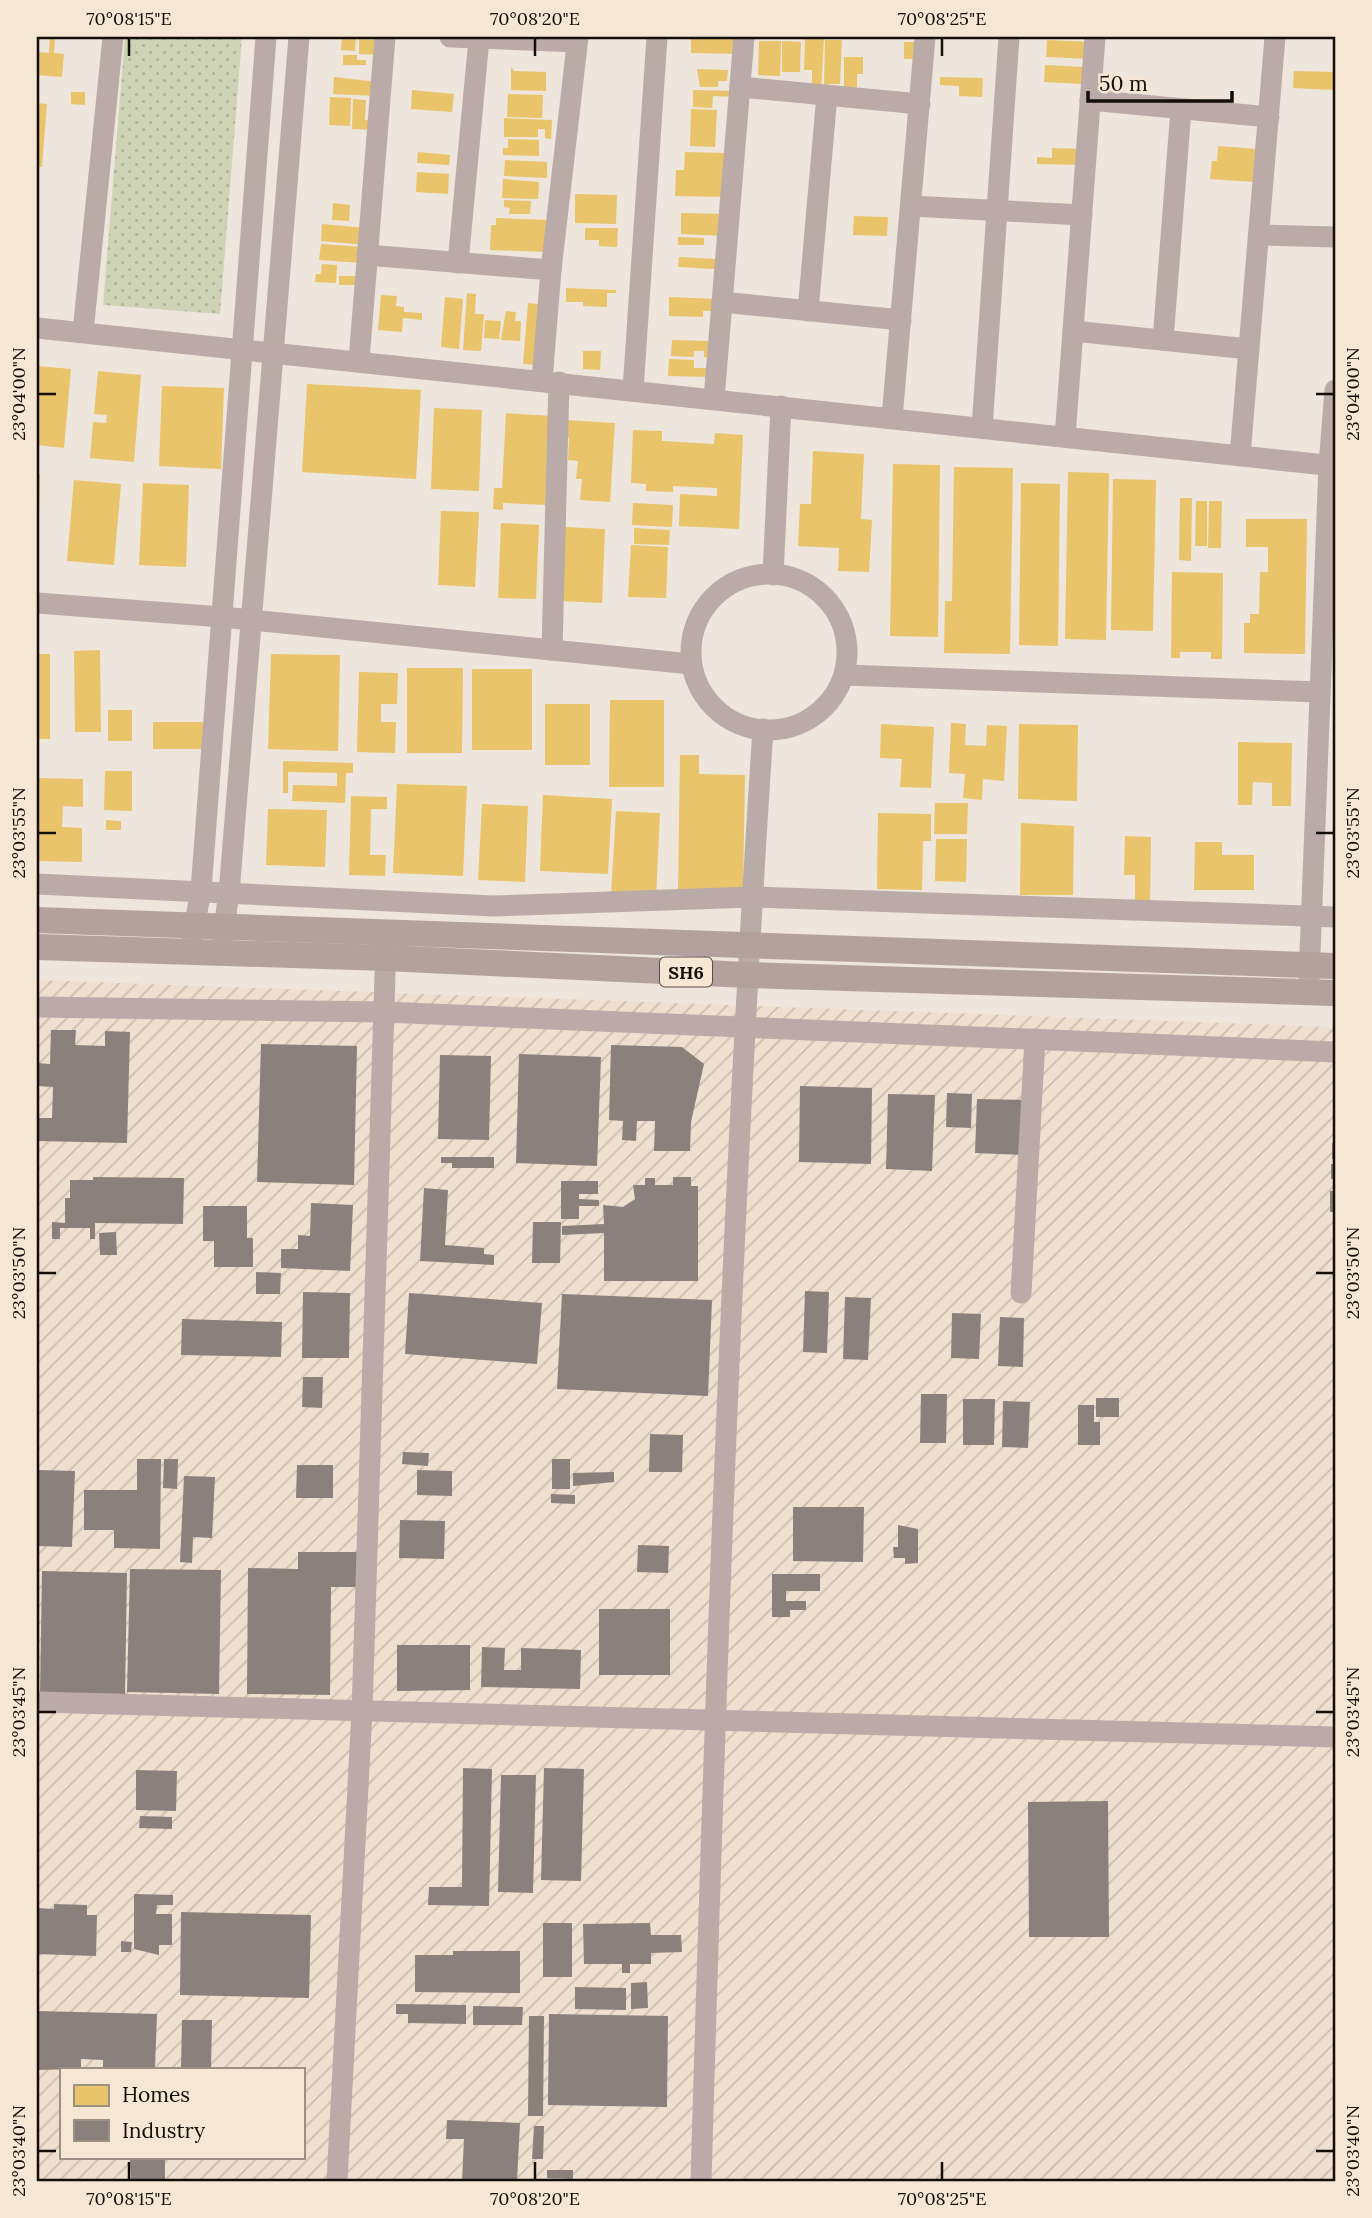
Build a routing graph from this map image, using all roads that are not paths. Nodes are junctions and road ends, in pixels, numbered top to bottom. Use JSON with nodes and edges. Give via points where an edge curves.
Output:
{"nodes":[{"id":1,"x":113,"y":37,"type":"edge"},
{"id":2,"x":266,"y":37,"type":"edge"},
{"id":3,"x":299,"y":37,"type":"edge"},
{"id":4,"x":385,"y":37,"type":"edge"},
{"id":5,"x":450,"y":37,"type":"edge"},
{"id":6,"x":657,"y":37,"type":"edge"},
{"id":7,"x":744,"y":37,"type":"edge"},
{"id":8,"x":925,"y":37,"type":"edge"},
{"id":9,"x":1009,"y":37,"type":"edge"},
{"id":10,"x":1095,"y":37,"type":"edge"},
{"id":11,"x":1275,"y":37,"type":"edge"},
{"id":12,"x":479,"y":39,"type":"junction"},
{"id":13,"x":578,"y":39,"type":"edge"},
{"id":14,"x":740,"y":87,"type":"junction"},
{"id":15,"x":828,"y":95,"type":"junction"},
{"id":16,"x":1090,"y":100,"type":"junction"},
{"id":17,"x":920,"y":104,"type":"junction"},
{"id":18,"x":1181,"y":109,"type":"junction"},
{"id":19,"x":1269,"y":117,"type":"junction"},
{"id":20,"x":911,"y":206,"type":"junction"},
{"id":21,"x":997,"y":209,"type":"junction"},
{"id":22,"x":1082,"y":215,"type":"junction"},
{"id":23,"x":1259,"y":235,"type":"junction"},
{"id":24,"x":1335,"y":237,"type":"edge"},
{"id":25,"x":367,"y":255,"type":"junction"},
{"id":26,"x":458,"y":263,"type":"junction"},
{"id":27,"x":551,"y":270,"type":"junction"},
{"id":28,"x":722,"y":302,"type":"junction"},
{"id":29,"x":808,"y":311,"type":"junction"},
{"id":30,"x":901,"y":320,"type":"junction"},
{"id":31,"x":37,"y":328,"type":"edge"},
{"id":32,"x":1073,"y":331,"type":"junction"},
{"id":33,"x":83,"y":332,"type":"junction"},
{"id":34,"x":1163,"y":340,"type":"junction"},
{"id":35,"x":243,"y":348,"type":"junction"},
{"id":36,"x":1249,"y":349,"type":"junction"},
{"id":37,"x":275,"y":351,"type":"junction"},
{"id":38,"x":359,"y":360,"type":"junction"},
{"id":39,"x":551,"y":381,"type":"junction"},
{"id":40,"x":633,"y":390,"type":"junction"},
{"id":41,"x":1335,"y":390,"type":"edge"},
{"id":42,"x":714,"y":399,"type":"junction"},
{"id":43,"x":781,"y":406,"type":"junction"},
{"id":44,"x":892,"y":418,"type":"junction"},
{"id":45,"x":982,"y":428,"type":"junction"},
{"id":46,"x":1065,"y":437,"type":"junction"},
{"id":47,"x":1240,"y":456,"type":"junction"},
{"id":48,"x":1332,"y":466,"type":"edge"},
{"id":49,"x":773,"y":575,"type":"junction"},
{"id":50,"x":37,"y":603,"type":"edge"},
{"id":51,"x":222,"y":617,"type":"junction"},
{"id":52,"x":253,"y":620,"type":"junction"},
{"id":53,"x":551,"y":650,"type":"junction"},
{"id":54,"x":691,"y":664,"type":"junction"},
{"id":55,"x":845,"y":675,"type":"junction"},
{"id":56,"x":1320,"y":692,"type":"junction"},
{"id":57,"x":763,"y":729,"type":"junction"},
{"id":58,"x":37,"y":884,"type":"edge"},
{"id":59,"x":201,"y":890,"type":"junction"},
{"id":60,"x":229,"y":893,"type":"junction"},
{"id":61,"x":752,"y":897,"type":"junction"},
{"id":62,"x":1312,"y":916,"type":"junction"},
{"id":63,"x":1335,"y":916,"type":"edge"},
{"id":64,"x":37,"y":920,"type":"edge"},
{"id":65,"x":192,"y":939,"type":"junction"},
{"id":66,"x":222,"y":940,"type":"junction"},
{"id":67,"x":386,"y":946,"type":"junction"},
{"id":68,"x":37,"y":947,"type":"edge"},
{"id":69,"x":748,"y":947,"type":"junction"},
{"id":70,"x":1323,"y":965,"type":"edge"},
{"id":71,"x":747,"y":975,"type":"junction"},
{"id":72,"x":1309,"y":992,"type":"junction"},
{"id":73,"x":1335,"y":993,"type":"edge"},
{"id":74,"x":37,"y":1007,"type":"edge"},
{"id":75,"x":383,"y":1012,"type":"junction"},
{"id":76,"x":745,"y":1027,"type":"junction"},
{"id":77,"x":1035,"y":1039,"type":"junction"},
{"id":78,"x":1335,"y":1052,"type":"edge"},
{"id":79,"x":1021,"y":1293,"type":"dead end"},
{"id":80,"x":37,"y":1702,"type":"edge"},
{"id":81,"x":362,"y":1711,"type":"junction"},
{"id":82,"x":714,"y":1720,"type":"junction"},
{"id":83,"x":1335,"y":1737,"type":"edge"},
{"id":84,"x":337,"y":2181,"type":"edge"},
{"id":85,"x":701,"y":2181,"type":"edge"}],
"edges":[{"from":1,"to":33,"type":"street"},
{"from":2,"to":35,"type":"street"},
{"from":3,"to":37,"type":"street"},
{"from":4,"to":25,"type":"street"},
{"from":5,"to":12,"type":"street"},
{"from":6,"to":40,"type":"street"},
{"from":7,"to":14,"type":"street"},
{"from":8,"to":17,"type":"street"},
{"from":9,"to":21,"type":"street"},
{"from":10,"to":16,"type":"street"},
{"from":11,"to":19,"type":"street"},
{"from":12,"to":13,"type":"street"},
{"from":12,"to":26,"type":"street"},
{"from":13,"to":27,"type":"street"},
{"from":14,"to":15,"type":"street"},
{"from":14,"to":28,"type":"street"},
{"from":15,"to":17,"type":"street"},
{"from":15,"to":29,"type":"street"},
{"from":16,"to":18,"type":"street"},
{"from":16,"to":22,"type":"street"},
{"from":17,"to":20,"type":"street"},
{"from":18,"to":19,"type":"street"},
{"from":18,"to":34,"type":"street"},
{"from":19,"to":23,"type":"street"},
{"from":20,"to":21,"type":"street"},
{"from":20,"to":30,"type":"street"},
{"from":21,"to":22,"type":"street"},
{"from":21,"to":45,"type":"street"},
{"from":22,"to":32,"type":"street"},
{"from":23,"to":24,"type":"street"},
{"from":23,"to":36,"type":"street"},
{"from":25,"to":26,"type":"street"},
{"from":25,"to":38,"type":"street"},
{"from":26,"to":27,"type":"street"},
{"from":27,"to":39,"type":"street"},
{"from":28,"to":29,"type":"street"},
{"from":28,"to":42,"type":"street"},
{"from":29,"to":30,"type":"street"},
{"from":30,"to":44,"type":"street"},
{"from":31,"to":33,"type":"street"},
{"from":32,"to":34,"type":"street"},
{"from":32,"to":46,"type":"street"},
{"from":33,"to":35,"type":"street"},
{"from":34,"to":36,"type":"street"},
{"from":35,"to":37,"type":"street"},
{"from":35,"to":51,"type":"street"},
{"from":36,"to":47,"type":"street"},
{"from":37,"to":38,"type":"street"},
{"from":37,"to":52,"type":"street"},
{"from":38,"to":39,"type":"street"},
{"from":39,"to":40,"type":"street"},
{"from":39,"to":53,"type":"street"},
{"from":40,"to":42,"type":"street"},
{"from":41,"to":48,"type":"street"},
{"from":42,"to":43,"type":"street"},
{"from":43,"to":44,"type":"street"},
{"from":43,"to":49,"type":"street"},
{"from":44,"to":45,"type":"street"},
{"from":45,"to":46,"type":"street"},
{"from":46,"to":47,"type":"street"},
{"from":47,"to":48,"type":"street"},
{"from":48,"to":56,"type":"street"},
{"from":49,"to":54,"type":"street","via":[[728,585],[706,605],[693,631]]},
{"from":49,"to":55,"type":"street","via":[[817,590],[837,612],[847,642]]},
{"from":50,"to":51,"type":"street"},
{"from":51,"to":52,"type":"street"},
{"from":51,"to":59,"type":"street"},
{"from":52,"to":53,"type":"street"},
{"from":52,"to":60,"type":"street"},
{"from":53,"to":54,"type":"street"},
{"from":54,"to":57,"type":"street","via":[[701,692],[722,716],[743,727]]},
{"from":55,"to":56,"type":"street"},
{"from":55,"to":57,"type":"street","via":[[832,700],[810,720],[780,730]]},
{"from":56,"to":62,"type":"street"},
{"from":57,"to":61,"type":"street"},
{"from":58,"to":59,"type":"street"},
{"from":59,"to":60,"type":"street"},
{"from":59,"to":65,"type":"street"},
{"from":60,"to":61,"type":"street","via":[[493,906]]},
{"from":60,"to":66,"type":"street"},
{"from":61,"to":62,"type":"street"},
{"from":61,"to":69,"type":"street"},
{"from":62,"to":63,"type":"street"},
{"from":62,"to":70,"type":"street"},
{"from":64,"to":65,"type":"main road","number":"SH6"},
{"from":65,"to":66,"type":"main road","number":"SH6"},
{"from":65,"to":68,"type":"main road","number":"SH6"},
{"from":66,"to":67,"type":"main road","number":"SH6"},
{"from":67,"to":69,"type":"main road","number":"SH6"},
{"from":67,"to":71,"type":"main road","number":"SH6"},
{"from":67,"to":75,"type":"street"},
{"from":69,"to":70,"type":"main road","number":"SH6"},
{"from":69,"to":71,"type":"street"},
{"from":70,"to":72,"type":"street"},
{"from":71,"to":72,"type":"main road","number":"SH6"},
{"from":71,"to":76,"type":"street"},
{"from":72,"to":73,"type":"main road","number":"SH6"},
{"from":74,"to":75,"type":"street"},
{"from":75,"to":76,"type":"street"},
{"from":75,"to":81,"type":"street"},
{"from":76,"to":77,"type":"street"},
{"from":76,"to":82,"type":"street"},
{"from":77,"to":78,"type":"street"},
{"from":77,"to":79,"type":"street"},
{"from":80,"to":81,"type":"street"},
{"from":81,"to":82,"type":"street"},
{"from":81,"to":84,"type":"street"},
{"from":82,"to":83,"type":"street"},
{"from":82,"to":85,"type":"street"}]}
